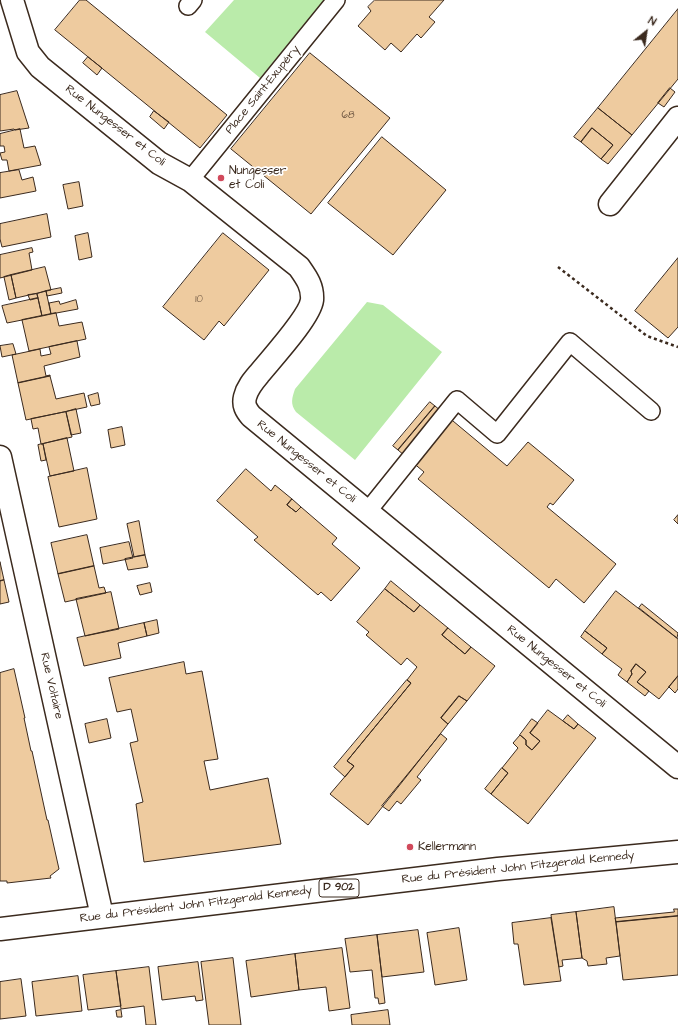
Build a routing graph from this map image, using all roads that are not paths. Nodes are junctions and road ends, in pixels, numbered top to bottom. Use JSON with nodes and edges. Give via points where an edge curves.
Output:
{"nodes":[{"id":1,"x":12,"y":0,"type":"edge"},
{"id":2,"x":336,"y":0,"type":"edge"},
{"id":3,"x":678,"y":118,"type":"edge"},
{"id":4,"x":190,"y":180,"type":"junction"},
{"id":5,"x":610,"y":204,"type":"dead end"},
{"id":6,"x":651,"y":411,"type":"dead end"},
{"id":7,"x":0,"y":457,"type":"edge"},
{"id":8,"x":366,"y":512,"type":"junction"},
{"id":9,"x":678,"y":766,"type":"edge"},
{"id":10,"x":678,"y":852,"type":"edge"},
{"id":11,"x":102,"y":916,"type":"junction"},
{"id":12,"x":0,"y":929,"type":"edge"}],
"edges":[{"from":1,"to":4,"type":"street","name":"Rue Nungesser et Coli","via":[[28,52],[40,66],[159,163]]},
{"from":2,"to":4,"type":"lane","name":"Place Saint-Exupéry"},
{"from":3,"to":5,"type":"street"},
{"from":4,"to":8,"type":"street","name":"Rue Nungesser et Coli","via":[[299,267],[308,279],[312,301],[310,308],[249,386],[244,401],[245,407],[260,425]]},
{"from":6,"to":8,"type":"lane","via":[[570,342],[497,434],[457,400]]},
{"from":7,"to":11,"type":"street","name":"Rue Voltaire"},
{"from":8,"to":9,"type":"street","name":"Rue Nungesser et Coli"},
{"from":10,"to":11,"type":"street","name":"Rue du Président John Fitzgerald Kennedy","number":"D 902","via":[[498,869]]},
{"from":11,"to":12,"type":"street","name":"Rue du Président John Fitzgerald Kennedy","number":"D 902"}]}
